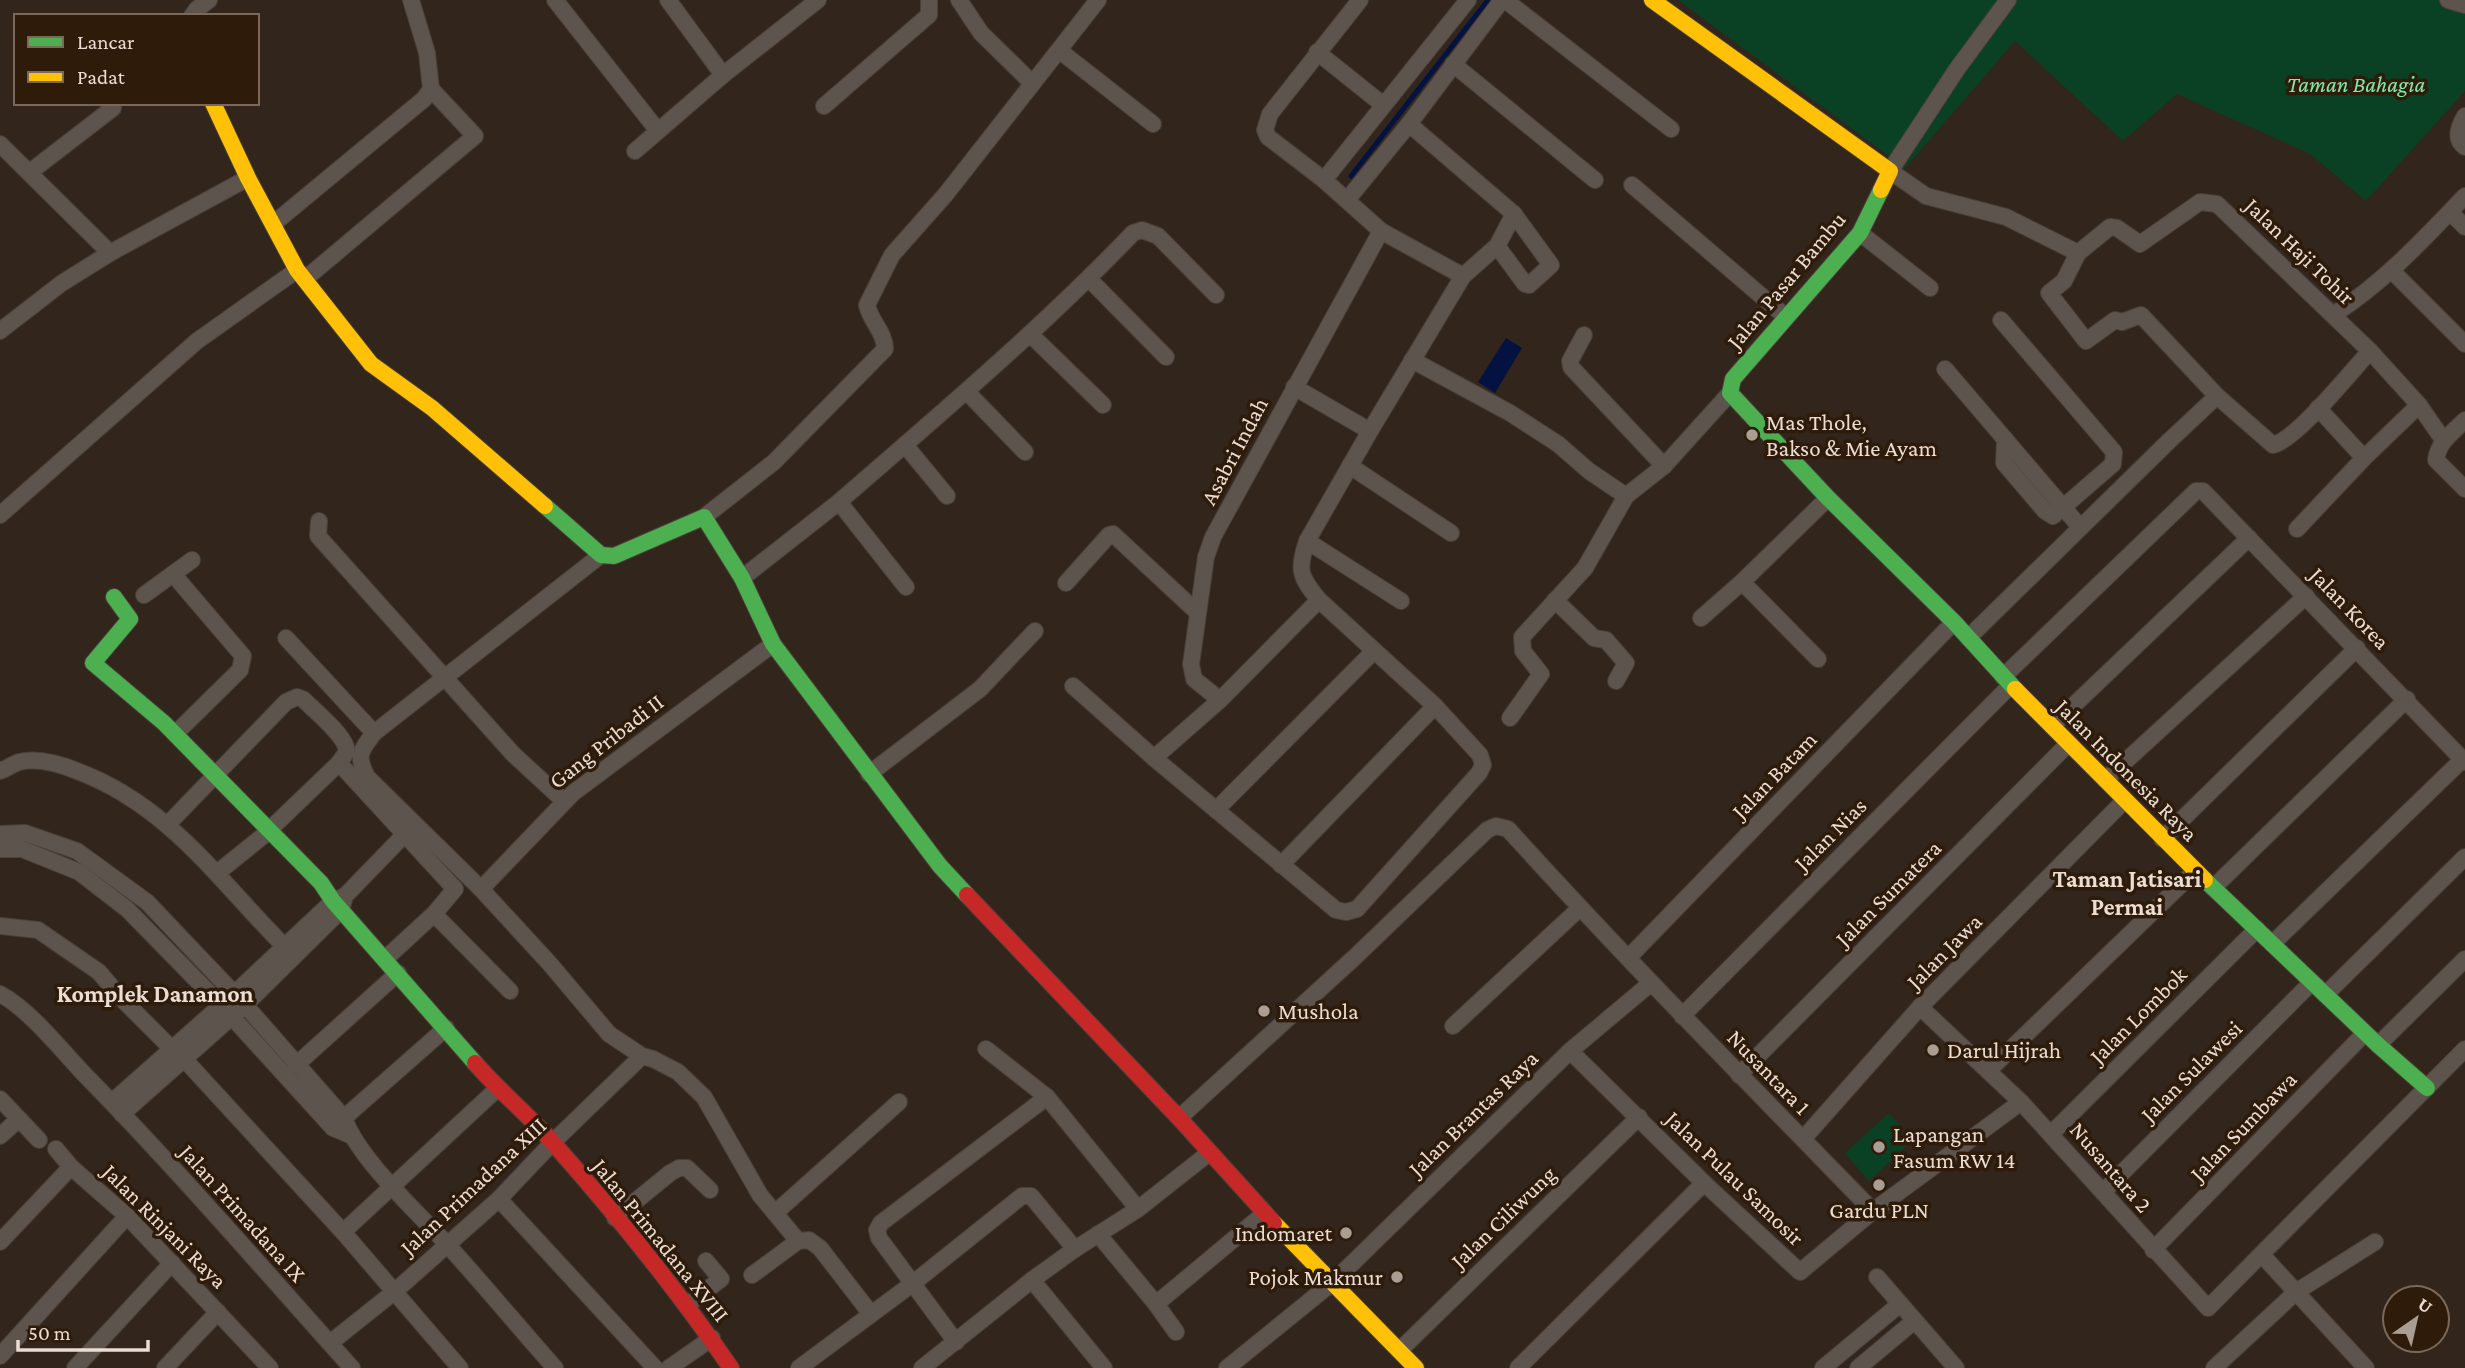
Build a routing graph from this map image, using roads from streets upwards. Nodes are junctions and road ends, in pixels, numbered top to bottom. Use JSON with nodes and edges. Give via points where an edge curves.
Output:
{"nodes":[{"id":1,"x":209,"y":0,"type":"edge"},
{"id":2,"x":411,"y":0,"type":"edge"},
{"id":3,"x":555,"y":0,"type":"edge"},
{"id":4,"x":667,"y":0,"type":"edge"},
{"id":5,"x":818,"y":0,"type":"edge"},
{"id":6,"x":929,"y":0,"type":"edge"},
{"id":7,"x":959,"y":0,"type":"edge"},
{"id":8,"x":1360,"y":0,"type":"edge"},
{"id":9,"x":1468,"y":0,"type":"edge"},
{"id":10,"x":1503,"y":0,"type":"edge"},
{"id":11,"x":1652,"y":0,"type":"edge"},
{"id":12,"x":2008,"y":0,"type":"edge"},
{"id":13,"x":2448,"y":0,"type":"edge"},
{"id":14,"x":1091,"y":3,"type":"edge"},
{"id":15,"x":2465,"y":5,"type":"edge"},
{"id":16,"x":193,"y":14,"type":"edge"},
{"id":17,"x":1060,"y":51,"type":"junction"},
{"id":18,"x":1317,"y":52,"type":"junction"},
{"id":19,"x":1453,"y":64,"type":"junction"},
{"id":20,"x":723,"y":75,"type":"junction"},
{"id":21,"x":1032,"y":83,"type":"junction"},
{"id":22,"x":428,"y":94,"type":"junction"},
{"id":23,"x":1382,"y":104,"type":"junction"},
{"id":24,"x":214,"y":105,"type":"edge"},
{"id":25,"x":824,"y":106,"type":"dead end"},
{"id":26,"x":113,"y":108,"type":"dead end"},
{"id":27,"x":2465,"y":116,"type":"edge"},
{"id":28,"x":1153,"y":124,"type":"dead end"},
{"id":29,"x":1409,"y":124,"type":"junction"},
{"id":30,"x":1671,"y":129,"type":"dead end"},
{"id":31,"x":658,"y":131,"type":"junction"},
{"id":32,"x":2465,"y":147,"type":"edge"},
{"id":33,"x":635,"y":151,"type":"dead end"},
{"id":34,"x":4,"y":154,"type":"edge"},
{"id":35,"x":1890,"y":171,"type":"junction"},
{"id":36,"x":30,"y":172,"type":"junction"},
{"id":37,"x":248,"y":178,"type":"junction"},
{"id":38,"x":1324,"y":180,"type":"junction"},
{"id":39,"x":1595,"y":180,"type":"dead end"},
{"id":40,"x":1632,"y":185,"type":"dead end"},
{"id":41,"x":2465,"y":196,"type":"edge"},
{"id":42,"x":1347,"y":200,"type":"junction"},
{"id":43,"x":2450,"y":212,"type":"junction"},
{"id":44,"x":1514,"y":214,"type":"junction"},
{"id":45,"x":273,"y":224,"type":"junction"},
{"id":46,"x":2465,"y":227,"type":"edge"},
{"id":47,"x":1381,"y":231,"type":"junction"},
{"id":48,"x":1860,"y":233,"type":"junction"},
{"id":49,"x":1497,"y":246,"type":"junction"},
{"id":50,"x":110,"y":253,"type":"junction"},
{"id":51,"x":2078,"y":253,"type":"junction"},
{"id":52,"x":2392,"y":271,"type":"junction"},
{"id":53,"x":301,"y":275,"type":"junction"},
{"id":54,"x":1463,"y":276,"type":"junction"},
{"id":55,"x":1089,"y":279,"type":"junction"},
{"id":56,"x":1930,"y":288,"type":"dead end"},
{"id":57,"x":1216,"y":295,"type":"dead end"},
{"id":58,"x":2333,"y":315,"type":"junction"},
{"id":59,"x":1786,"y":317,"type":"junction"},
{"id":60,"x":2001,"y":320,"type":"dead end"},
{"id":61,"x":0,"y":331,"type":"edge"},
{"id":62,"x":1030,"y":334,"type":"junction"},
{"id":63,"x":1584,"y":335,"type":"dead end"},
{"id":64,"x":2465,"y":344,"type":"edge"},
{"id":65,"x":2370,"y":351,"type":"junction"},
{"id":66,"x":1166,"y":357,"type":"dead end"},
{"id":67,"x":1412,"y":360,"type":"junction"},
{"id":68,"x":1945,"y":369,"type":"dead end"},
{"id":69,"x":1294,"y":387,"type":"junction"},
{"id":70,"x":967,"y":392,"type":"junction"},
{"id":71,"x":1730,"y":393,"type":"junction"},
{"id":72,"x":2217,"y":396,"type":"junction"},
{"id":73,"x":1103,"y":405,"type":"dead end"},
{"id":74,"x":2419,"y":405,"type":"junction"},
{"id":75,"x":2318,"y":408,"type":"junction"},
{"id":76,"x":2465,"y":421,"type":"edge"},
{"id":77,"x":1370,"y":431,"type":"junction"},
{"id":78,"x":2444,"y":441,"type":"junction"},
{"id":79,"x":905,"y":444,"type":"junction"},
{"id":80,"x":1025,"y":452,"type":"dead end"},
{"id":81,"x":2364,"y":458,"type":"junction"},
{"id":82,"x":1350,"y":466,"type":"junction"},
{"id":83,"x":1664,"y":466,"type":"junction"},
{"id":84,"x":2465,"y":489,"type":"edge"},
{"id":85,"x":2199,"y":491,"type":"joint"},
{"id":86,"x":947,"y":496,"type":"dead end"},
{"id":87,"x":1626,"y":496,"type":"junction"},
{"id":88,"x":1828,"y":498,"type":"junction"},
{"id":89,"x":839,"y":502,"type":"junction"},
{"id":90,"x":2063,"y":508,"type":"junction"},
{"id":91,"x":0,"y":516,"type":"edge"},
{"id":92,"x":704,"y":517,"type":"junction"},
{"id":93,"x":319,"y":522,"type":"dead end"},
{"id":94,"x":2080,"y":527,"type":"junction"},
{"id":95,"x":2297,"y":528,"type":"dead end"},
{"id":96,"x":1451,"y":533,"type":"dead end"},
{"id":97,"x":2249,"y":538,"type":"junction"},
{"id":98,"x":1307,"y":541,"type":"junction"},
{"id":99,"x":601,"y":555,"type":"junction"},
{"id":100,"x":192,"y":560,"type":"dead end"},
{"id":101,"x":173,"y":574,"type":"junction"},
{"id":102,"x":742,"y":579,"type":"junction"},
{"id":103,"x":1742,"y":582,"type":"junction"},
{"id":104,"x":1066,"y":583,"type":"dead end"},
{"id":105,"x":906,"y":587,"type":"dead end"},
{"id":106,"x":144,"y":595,"type":"dead end"},
{"id":107,"x":2306,"y":596,"type":"junction"},
{"id":108,"x":114,"y":597,"type":"dead end"},
{"id":109,"x":1319,"y":600,"type":"junction"},
{"id":110,"x":1555,"y":600,"type":"junction"},
{"id":111,"x":1401,"y":601,"type":"dead end"},
{"id":112,"x":1198,"y":613,"type":"junction"},
{"id":113,"x":1701,"y":618,"type":"dead end"},
{"id":114,"x":1954,"y":622,"type":"junction"},
{"id":115,"x":1035,"y":631,"type":"dead end"},
{"id":116,"x":286,"y":638,"type":"dead end"},
{"id":117,"x":1968,"y":638,"type":"junction"},
{"id":118,"x":773,"y":644,"type":"junction"},
{"id":119,"x":2357,"y":648,"type":"junction"},
{"id":120,"x":1374,"y":651,"type":"junction"},
{"id":121,"x":1818,"y":659,"type":"dead end"},
{"id":122,"x":444,"y":679,"type":"junction"},
{"id":123,"x":1616,"y":681,"type":"dead end"},
{"id":124,"x":2007,"y":681,"type":"junction"},
{"id":125,"x":1073,"y":686,"type":"dead end"},
{"id":126,"x":2407,"y":699,"type":"junction"},
{"id":127,"x":1220,"y":700,"type":"junction"},
{"id":128,"x":1435,"y":706,"type":"junction"},
{"id":129,"x":1510,"y":718,"type":"dead end"},
{"id":130,"x":2052,"y":726,"type":"junction"},
{"id":131,"x":374,"y":733,"type":"junction"},
{"id":132,"x":175,"y":734,"type":"junction"},
{"id":133,"x":2069,"y":743,"type":"junction"},
{"id":134,"x":348,"y":756,"type":"junction"},
{"id":135,"x":1154,"y":758,"type":"junction"},
{"id":136,"x":2464,"y":761,"type":"edge"},
{"id":137,"x":0,"y":771,"type":"edge"},
{"id":138,"x":869,"y":774,"type":"junction"},
{"id":139,"x":214,"y":775,"type":"junction"},
{"id":140,"x":2105,"y":780,"type":"junction"},
{"id":141,"x":564,"y":801,"type":"junction"},
{"id":142,"x":2124,"y":801,"type":"junction"},
{"id":143,"x":1216,"y":810,"type":"junction"},
{"id":144,"x":168,"y":824,"type":"junction"},
{"id":145,"x":270,"y":828,"type":"junction"},
{"id":146,"x":0,"y":834,"type":"edge"},
{"id":147,"x":404,"y":835,"type":"junction"},
{"id":148,"x":2162,"y":839,"type":"junction"},
{"id":149,"x":0,"y":849,"type":"edge"},
{"id":150,"x":2465,"y":857,"type":"edge"},
{"id":151,"x":1281,"y":864,"type":"junction"},
{"id":152,"x":2195,"y":872,"type":"junction"},
{"id":153,"x":217,"y":873,"type":"junction"},
{"id":154,"x":2213,"y":888,"type":"junction"},
{"id":155,"x":481,"y":889,"type":"junction"},
{"id":156,"x":340,"y":902,"type":"junction"},
{"id":157,"x":1580,"y":908,"type":"junction"},
{"id":158,"x":434,"y":914,"type":"junction"},
{"id":159,"x":0,"y":926,"type":"edge"},
{"id":160,"x":2257,"y":929,"type":"junction"},
{"id":161,"x":2272,"y":943,"type":"junction"},
{"id":162,"x":289,"y":951,"type":"junction"},
{"id":163,"x":1628,"y":958,"type":"junction"},
{"id":164,"x":385,"y":959,"type":"junction"},
{"id":165,"x":2465,"y":959,"type":"edge"},
{"id":166,"x":398,"y":973,"type":"junction"},
{"id":167,"x":2312,"y":982,"type":"junction"},
{"id":168,"x":1651,"y":983,"type":"junction"},
{"id":169,"x":510,"y":991,"type":"dead end"},
{"id":170,"x":0,"y":994,"type":"edge"},
{"id":171,"x":2325,"y":995,"type":"junction"},
{"id":172,"x":240,"y":999,"type":"junction"},
{"id":173,"x":1920,"y":1007,"type":"junction"},
{"id":174,"x":226,"y":1011,"type":"junction"},
{"id":175,"x":1682,"y":1016,"type":"junction"},
{"id":176,"x":1453,"y":1026,"type":"dead end"},
{"id":177,"x":446,"y":1028,"type":"junction"},
{"id":178,"x":2365,"y":1033,"type":"junction"},
{"id":179,"x":2378,"y":1045,"type":"junction"},
{"id":180,"x":986,"y":1049,"type":"dead end"},
{"id":181,"x":2465,"y":1049,"type":"edge"},
{"id":182,"x":1570,"y":1051,"type":"junction"},
{"id":183,"x":179,"y":1055,"type":"junction"},
{"id":184,"x":642,"y":1056,"type":"junction"},
{"id":185,"x":296,"y":1065,"type":"junction"},
{"id":186,"x":1988,"y":1071,"type":"junction"},
{"id":187,"x":1739,"y":1075,"type":"junction"},
{"id":188,"x":2427,"y":1088,"type":"junction"},
{"id":189,"x":497,"y":1089,"type":"junction"},
{"id":190,"x":1046,"y":1097,"type":"junction"},
{"id":191,"x":0,"y":1098,"type":"edge"},
{"id":192,"x":899,"y":1102,"type":"dead end"},
{"id":193,"x":2021,"y":1102,"type":"junction"},
{"id":194,"x":117,"y":1108,"type":"junction"},
{"id":195,"x":1639,"y":1117,"type":"junction"},
{"id":196,"x":1179,"y":1118,"type":"junction"},
{"id":197,"x":19,"y":1119,"type":"junction"},
{"id":198,"x":338,"y":1123,"type":"junction"},
{"id":199,"x":2051,"y":1133,"type":"junction"},
{"id":200,"x":0,"y":1136,"type":"edge"},
{"id":201,"x":1803,"y":1139,"type":"junction"},
{"id":202,"x":39,"y":1140,"type":"dead end"},
{"id":203,"x":553,"y":1142,"type":"junction"},
{"id":204,"x":56,"y":1149,"type":"dead end"},
{"id":205,"x":1209,"y":1153,"type":"junction"},
{"id":206,"x":71,"y":1167,"type":"junction"},
{"id":207,"x":1704,"y":1183,"type":"junction"},
{"id":208,"x":392,"y":1186,"type":"junction"},
{"id":209,"x":710,"y":1189,"type":"dead end"},
{"id":210,"x":2103,"y":1192,"type":"junction"},
{"id":211,"x":499,"y":1199,"type":"junction"},
{"id":212,"x":1139,"y":1209,"type":"junction"},
{"id":213,"x":1873,"y":1212,"type":"junction"},
{"id":214,"x":775,"y":1213,"type":"junction"},
{"id":215,"x":1265,"y":1213,"type":"junction"},
{"id":216,"x":127,"y":1216,"type":"junction"},
{"id":217,"x":615,"y":1219,"type":"junction"},
{"id":218,"x":343,"y":1232,"type":"junction"},
{"id":219,"x":1098,"y":1234,"type":"junction"},
{"id":220,"x":798,"y":1241,"type":"junction"},
{"id":221,"x":0,"y":1242,"type":"edge"},
{"id":222,"x":2375,"y":1242,"type":"dead end"},
{"id":223,"x":446,"y":1244,"type":"junction"},
{"id":224,"x":1075,"y":1249,"type":"junction"},
{"id":225,"x":2153,"y":1250,"type":"junction"},
{"id":226,"x":2262,"y":1255,"type":"junction"},
{"id":227,"x":706,"y":1261,"type":"dead end"},
{"id":228,"x":172,"y":1263,"type":"junction"},
{"id":229,"x":752,"y":1275,"type":"dead end"},
{"id":230,"x":1877,"y":1277,"type":"dead end"},
{"id":231,"x":1032,"y":1280,"type":"junction"},
{"id":232,"x":1333,"y":1282,"type":"junction"},
{"id":233,"x":912,"y":1284,"type":"junction"},
{"id":234,"x":394,"y":1292,"type":"junction"},
{"id":235,"x":2296,"y":1292,"type":"junction"},
{"id":236,"x":1156,"y":1304,"type":"junction"},
{"id":237,"x":1900,"y":1304,"type":"junction"},
{"id":238,"x":687,"y":1305,"type":"junction"},
{"id":239,"x":218,"y":1312,"type":"junction"},
{"id":240,"x":871,"y":1314,"type":"junction"},
{"id":241,"x":1913,"y":1322,"type":"junction"},
{"id":242,"x":1176,"y":1332,"type":"dead end"},
{"id":243,"x":712,"y":1338,"type":"junction"},
{"id":244,"x":956,"y":1342,"type":"junction"},
{"id":245,"x":330,"y":1343,"type":"junction"},
{"id":246,"x":0,"y":1356,"type":"edge"},
{"id":247,"x":1406,"y":1362,"type":"edge"},
{"id":248,"x":2362,"y":1366,"type":"edge"},
{"id":249,"x":267,"y":1367,"type":"edge"},
{"id":250,"x":1823,"y":1367,"type":"edge"},
{"id":251,"x":2217,"y":1367,"type":"edge"},
{"id":252,"x":75,"y":1368,"type":"edge"},
{"id":253,"x":165,"y":1368,"type":"edge"},
{"id":254,"x":352,"y":1368,"type":"edge"},
{"id":255,"x":460,"y":1368,"type":"edge"},
{"id":256,"x":555,"y":1368,"type":"edge"},
{"id":257,"x":655,"y":1368,"type":"edge"},
{"id":258,"x":669,"y":1368,"type":"edge"},
{"id":259,"x":731,"y":1368,"type":"edge"},
{"id":260,"x":799,"y":1368,"type":"edge"},
{"id":261,"x":922,"y":1368,"type":"edge"},
{"id":262,"x":1104,"y":1368,"type":"edge"},
{"id":263,"x":1227,"y":1368,"type":"edge"},
{"id":264,"x":1518,"y":1368,"type":"edge"},
{"id":265,"x":1858,"y":1368,"type":"edge"},
{"id":266,"x":1956,"y":1368,"type":"edge"}],
"edges":[{"from":1,"to":16,"type":"street"},
{"from":2,"to":22,"type":"street","via":[[427,53]]},
{"from":3,"to":31,"type":"street"},
{"from":4,"to":20,"type":"street"},
{"from":5,"to":20,"type":"street"},
{"from":6,"to":25,"type":"street","via":[[929,15]]},
{"from":7,"to":21,"type":"street","via":[[981,33]]},
{"from":8,"to":18,"type":"street"},
{"from":9,"to":23,"type":"street"},
{"from":10,"to":19,"type":"street"},
{"from":10,"to":30,"type":"street"},
{"from":11,"to":35,"type":"street"},
{"from":12,"to":35,"type":"street"},
{"from":13,"to":15,"type":"street"},
{"from":14,"to":17,"type":"street"},
{"from":17,"to":21,"type":"street"},
{"from":17,"to":28,"type":"street"},
{"from":18,"to":23,"type":"street"},
{"from":18,"to":38,"type":"street","via":[[1270,114],[1265,130]]},
{"from":19,"to":29,"type":"street"},
{"from":19,"to":39,"type":"street"},
{"from":20,"to":31,"type":"street"},
{"from":21,"to":92,"type":"street","via":[[892,256],[867,305],[885,349],[774,462]]},
{"from":22,"to":45,"type":"street"},
{"from":22,"to":53,"type":"street","via":[[475,136]]},
{"from":23,"to":38,"type":"street"},
{"from":24,"to":37,"type":"street"},
{"from":26,"to":36,"type":"street"},
{"from":27,"to":32,"type":"street","via":[[2458,134]]},
{"from":29,"to":42,"type":"street"},
{"from":29,"to":44,"type":"street"},
{"from":31,"to":33,"type":"street"},
{"from":34,"to":36,"type":"street"},
{"from":35,"to":48,"type":"street","name":"Jalan Pasar Bambu"},
{"from":35,"to":51,"type":"street","via":[[1926,196],[2006,217]]},
{"from":36,"to":50,"type":"street"},
{"from":37,"to":45,"type":"street"},
{"from":37,"to":50,"type":"street"},
{"from":38,"to":42,"type":"street"},
{"from":40,"to":59,"type":"street"},
{"from":41,"to":43,"type":"street"},
{"from":42,"to":47,"type":"street"},
{"from":43,"to":46,"type":"street"},
{"from":43,"to":52,"type":"street"},
{"from":44,"to":49,"type":"street"},
{"from":44,"to":49,"type":"street","via":[[1551,265],[1525,284]]},
{"from":45,"to":53,"type":"street"},
{"from":47,"to":54,"type":"street"},
{"from":47,"to":69,"type":"street","name":"Asabri Indah"},
{"from":48,"to":56,"type":"street"},
{"from":48,"to":59,"type":"street","name":"Jalan Pasar Bambu"},
{"from":49,"to":54,"type":"street"},
{"from":50,"to":61,"type":"street"},
{"from":51,"to":58,"type":"street","name":"Jalan Haji Tohir","via":[[2112,227],[2140,244],[2200,202],[2210,201],[2222,207]]},
{"from":51,"to":72,"type":"street","via":[[2064,281],[2049,293],[2085,341],[2115,320],[2141,315]]},
{"from":52,"to":58,"type":"street"},
{"from":52,"to":64,"type":"street"},
{"from":53,"to":91,"type":"street","via":[[197,341]]},
{"from":53,"to":99,"type":"street","via":[[371,365],[432,408]]},
{"from":54,"to":67,"type":"street"},
{"from":55,"to":57,"type":"street","via":[[1133,233],[1142,230],[1158,236]]},
{"from":55,"to":62,"type":"street"},
{"from":55,"to":66,"type":"street"},
{"from":58,"to":65,"type":"street","name":"Jalan Haji Tohir"},
{"from":59,"to":71,"type":"street","name":"Jalan Pasar Bambu","via":[[1732,379]]},
{"from":60,"to":90,"type":"street","via":[[2114,452],[2113,464]]},
{"from":62,"to":70,"type":"street"},
{"from":62,"to":73,"type":"street"},
{"from":63,"to":83,"type":"street","via":[[1571,367]]},
{"from":65,"to":74,"type":"street","name":"Jalan Haji Tohir"},
{"from":65,"to":75,"type":"street"},
{"from":67,"to":77,"type":"street"},
{"from":67,"to":87,"type":"street","via":[[1549,438]]},
{"from":68,"to":90,"type":"street","via":[[2004,439],[2004,463],[2045,511],[2053,516]]},
{"from":69,"to":77,"type":"street"},
{"from":69,"to":112,"type":"street","name":"Asabri Indah","via":[[1213,537]]},
{"from":70,"to":79,"type":"street"},
{"from":70,"to":80,"type":"street"},
{"from":71,"to":83,"type":"street"},
{"from":71,"to":88,"type":"street"},
{"from":72,"to":75,"type":"street","via":[[2273,445],[2282,443]]},
{"from":72,"to":94,"type":"street"},
{"from":74,"to":78,"type":"street","name":"Jalan Haji Tohir"},
{"from":74,"to":81,"type":"street"},
{"from":75,"to":81,"type":"street"},
{"from":76,"to":78,"type":"street"},
{"from":77,"to":82,"type":"street"},
{"from":78,"to":84,"type":"street","via":[[2436,460]]},
{"from":79,"to":86,"type":"street"},
{"from":79,"to":89,"type":"street"},
{"from":81,"to":95,"type":"street"},
{"from":82,"to":96,"type":"street"},
{"from":82,"to":98,"type":"street"},
{"from":83,"to":87,"type":"street"},
{"from":85,"to":97,"type":"street","name":"Jalan Korea"},
{"from":85,"to":124,"type":"street","name":"Jalan Nias"},
{"from":87,"to":110,"type":"street","via":[[1585,568]]},
{"from":88,"to":103,"type":"street"},
{"from":88,"to":114,"type":"street"},
{"from":89,"to":102,"type":"street"},
{"from":89,"to":105,"type":"street"},
{"from":90,"to":94,"type":"street"},
{"from":92,"to":99,"type":"street","via":[[614,556]]},
{"from":92,"to":102,"type":"street"},
{"from":93,"to":122,"type":"street","via":[[318,536]]},
{"from":94,"to":117,"type":"street"},
{"from":97,"to":107,"type":"street","name":"Jalan Korea"},
{"from":97,"to":130,"type":"street"},
{"from":98,"to":109,"type":"street","via":[[1300,560],[1301,575]]},
{"from":98,"to":111,"type":"street"},
{"from":99,"to":122,"type":"street"},
{"from":100,"to":101,"type":"street"},
{"from":101,"to":106,"type":"street"},
{"from":101,"to":132,"type":"street","via":[[243,656],[240,670]]},
{"from":102,"to":118,"type":"street"},
{"from":103,"to":113,"type":"street"},
{"from":103,"to":121,"type":"street"},
{"from":104,"to":112,"type":"street","via":[[1112,534]]},
{"from":107,"to":119,"type":"street","name":"Jalan Korea"},
{"from":107,"to":140,"type":"street"},
{"from":108,"to":132,"type":"street","name":"Jalan Primadana XVIII","via":[[130,619],[93,663]]},
{"from":109,"to":120,"type":"street"},
{"from":109,"to":127,"type":"street"},
{"from":110,"to":123,"type":"street","via":[[1594,638],[1606,640],[1626,663]]},
{"from":110,"to":129,"type":"street","via":[[1522,638],[1523,650],[1541,674]]},
{"from":112,"to":127,"type":"street","name":"Asabri Indah","via":[[1192,673]]},
{"from":114,"to":117,"type":"street","name":"Jalan Indonesia Raya"},
{"from":114,"to":163,"type":"street","name":"Jalan Batam"},
{"from":115,"to":138,"type":"street","via":[[980,689]]},
{"from":116,"to":131,"type":"street"},
{"from":117,"to":124,"type":"street","name":"Jalan Indonesia Raya"},
{"from":118,"to":138,"type":"street"},
{"from":118,"to":141,"type":"street","name":"Gang Pribadi II"},
{"from":119,"to":126,"type":"street","name":"Jalan Korea"},
{"from":119,"to":148,"type":"street"},
{"from":120,"to":128,"type":"street"},
{"from":120,"to":143,"type":"street"},
{"from":122,"to":131,"type":"street"},
{"from":122,"to":141,"type":"street"},
{"from":124,"to":130,"type":"street","name":"Jalan Indonesia Raya"},
{"from":124,"to":175,"type":"street","name":"Jalan Nias"},
{"from":125,"to":135,"type":"street"},
{"from":126,"to":136,"type":"street","name":"Jalan Korea"},
{"from":126,"to":154,"type":"street"},
{"from":127,"to":135,"type":"street"},
{"from":128,"to":151,"type":"street"},
{"from":128,"to":151,"type":"street","via":[[1480,755],[1483,765],[1357,909],[1336,909]]},
{"from":130,"to":133,"type":"street","name":"Jalan Indonesia Raya"},
{"from":131,"to":134,"type":"street"},
{"from":132,"to":139,"type":"street","name":"Jalan Primadana XVIII"},
{"from":133,"to":140,"type":"street","name":"Jalan Indonesia Raya"},
{"from":133,"to":187,"type":"street","name":"Jalan Sumatera"},
{"from":134,"to":139,"type":"street","via":[[336,732],[297,697],[285,702]]},
{"from":134,"to":145,"type":"street"},
{"from":134,"to":147,"type":"street"},
{"from":134,"to":155,"type":"street","via":[[360,763],[367,777]]},
{"from":135,"to":143,"type":"street"},
{"from":136,"to":161,"type":"street"},
{"from":137,"to":144,"type":"street","via":[[20,762],[57,763],[106,783]]},
{"from":138,"to":196,"type":"street","via":[[940,866]]},
{"from":139,"to":144,"type":"street"},
{"from":139,"to":145,"type":"street","name":"Jalan Primadana XVIII"},
{"from":140,"to":142,"type":"street","name":"Jalan Indonesia Raya"},
{"from":141,"to":155,"type":"street","name":"Gang Pribadi II"},
{"from":142,"to":148,"type":"street","name":"Jalan Indonesia Raya"},
{"from":142,"to":173,"type":"street","name":"Jalan Jawa"},
{"from":143,"to":151,"type":"street"},
{"from":144,"to":153,"type":"street"},
{"from":145,"to":153,"type":"street"},
{"from":145,"to":156,"type":"street","name":"Jalan Primadana XVIII"},
{"from":146,"to":172,"type":"street","via":[[25,833],[77,850],[146,902]]},
{"from":147,"to":156,"type":"street"},
{"from":147,"to":158,"type":"street","via":[[455,889]]},
{"from":148,"to":152,"type":"street","name":"Jalan Indonesia Raya"},
{"from":149,"to":174,"type":"street","via":[[22,849],[79,872],[127,909]]},
{"from":150,"to":171,"type":"street"},
{"from":152,"to":154,"type":"street","name":"Jalan Indonesia Raya"},
{"from":152,"to":186,"type":"street"},
{"from":153,"to":162,"type":"street"},
{"from":154,"to":160,"type":"street","name":"Jalan Indonesia Raya"},
{"from":155,"to":184,"type":"street","via":[[602,1028]]},
{"from":156,"to":162,"type":"street"},
{"from":156,"to":164,"type":"street","name":"Jalan Primadana XVIII"},
{"from":157,"to":163,"type":"street","name":"Nusantara 1"},
{"from":157,"to":176,"type":"street"},
{"from":157,"to":196,"type":"street","name":"Nusantara 1","via":[[1508,829],[1496,826],[1487,830]]},
{"from":158,"to":164,"type":"street"},
{"from":158,"to":169,"type":"street"},
{"from":159,"to":183,"type":"street","via":[[38,930],[99,972]]},
{"from":160,"to":161,"type":"street","name":"Jalan Indonesia Raya"},
{"from":160,"to":199,"type":"street","name":"Jalan Lombok"},
{"from":161,"to":167,"type":"street","name":"Jalan Indonesia Raya"},
{"from":162,"to":172,"type":"street"},
{"from":163,"to":168,"type":"street","name":"Nusantara 1"},
{"from":164,"to":166,"type":"street","name":"Jalan Primadana XVIII"},
{"from":165,"to":179,"type":"street"},
{"from":166,"to":177,"type":"street","name":"Jalan Primadana XVIII"},
{"from":166,"to":185,"type":"street"},
{"from":167,"to":171,"type":"street","name":"Jalan Indonesia Raya"},
{"from":167,"to":210,"type":"street","name":"Jalan Sulawesi"},
{"from":168,"to":175,"type":"street","name":"Nusantara 1"},
{"from":168,"to":182,"type":"street","name":"Jalan Brantas Raya"},
{"from":170,"to":194,"type":"street","name":"Jalan Primadana IX","via":[[33,1021]]},
{"from":171,"to":178,"type":"street","name":"Jalan Indonesia Raya"},
{"from":172,"to":174,"type":"street"},
{"from":172,"to":185,"type":"street"},
{"from":173,"to":186,"type":"street","name":"Nusantara 2"},
{"from":173,"to":201,"type":"street","name":"Jalan Jawa"},
{"from":174,"to":183,"type":"street"},
{"from":174,"to":198,"type":"street"},
{"from":175,"to":187,"type":"street","name":"Nusantara 1"},
{"from":177,"to":189,"type":"street","name":"Jalan Primadana XVIII"},
{"from":177,"to":198,"type":"street"},
{"from":178,"to":179,"type":"street","name":"Jalan Indonesia Raya"},
{"from":178,"to":225,"type":"street","name":"Jalan Sumbawa"},
{"from":179,"to":188,"type":"street","name":"Jalan Indonesia Raya"},
{"from":180,"to":190,"type":"street"},
{"from":181,"to":188,"type":"street"},
{"from":182,"to":195,"type":"street","name":"Jalan Pulau Samosir"},
{"from":182,"to":232,"type":"street","name":"Jalan Brantas Raya"},
{"from":183,"to":194,"type":"street"},
{"from":183,"to":218,"type":"street"},
{"from":184,"to":203,"type":"street","name":"Jalan Primadana XIII"},
{"from":184,"to":214,"type":"street","via":[[678,1072],[704,1097]]},
{"from":185,"to":198,"type":"street"},
{"from":186,"to":193,"type":"street","name":"Nusantara 2"},
{"from":187,"to":201,"type":"street","name":"Nusantara 1"},
{"from":188,"to":226,"type":"street"},
{"from":189,"to":203,"type":"street","name":"Jalan Primadana XVIII"},
{"from":189,"to":208,"type":"street"},
{"from":190,"to":212,"type":"street"},
{"from":190,"to":233,"type":"street","via":[[881,1223],[879,1238]]},
{"from":191,"to":197,"type":"street"},
{"from":192,"to":214,"type":"street"},
{"from":193,"to":199,"type":"street","name":"Nusantara 2"},
{"from":193,"to":213,"type":"street"},
{"from":194,"to":245,"type":"street","name":"Jalan Primadana IX"},
{"from":195,"to":207,"type":"street","name":"Jalan Pulau Samosir"},
{"from":195,"to":247,"type":"street","name":"Jalan Ciliwung"},
{"from":196,"to":205,"type":"street"},
{"from":197,"to":200,"type":"street"},
{"from":197,"to":202,"type":"street"},
{"from":198,"to":208,"type":"street"},
{"from":199,"to":210,"type":"street","name":"Nusantara 2"},
{"from":201,"to":213,"type":"street","name":"Nusantara 1"},
{"from":203,"to":211,"type":"street","name":"Jalan Primadana XIII"},
{"from":203,"to":217,"type":"street","name":"Jalan Primadana XVIII"},
{"from":204,"to":206,"type":"street","name":"Jalan Rinjani Raya"},
{"from":205,"to":212,"type":"street"},
{"from":205,"to":215,"type":"street"},
{"from":206,"to":216,"type":"street","name":"Jalan Rinjani Raya"},
{"from":206,"to":221,"type":"street"},
{"from":207,"to":213,"type":"street","name":"Jalan Pulau Samosir","via":[[1800,1272]]},
{"from":207,"to":264,"type":"street"},
{"from":208,"to":218,"type":"street"},
{"from":208,"to":223,"type":"street"},
{"from":209,"to":217,"type":"street","via":[[687,1168],[679,1168]]},
{"from":210,"to":225,"type":"street","name":"Nusantara 2"},
{"from":211,"to":223,"type":"street","name":"Jalan Primadana XIII"},
{"from":211,"to":257,"type":"street"},
{"from":212,"to":219,"type":"street"},
{"from":214,"to":220,"type":"street"},
{"from":215,"to":232,"type":"street"},
{"from":215,"to":236,"type":"street"},
{"from":216,"to":228,"type":"street","name":"Jalan Rinjani Raya"},
{"from":216,"to":246,"type":"street"},
{"from":217,"to":238,"type":"street","name":"Jalan Primadana XVIII"},
{"from":218,"to":234,"type":"street"},
{"from":219,"to":224,"type":"street"},
{"from":219,"to":236,"type":"street"},
{"from":220,"to":229,"type":"street"},
{"from":220,"to":240,"type":"street","via":[[809,1240],[820,1248]]},
{"from":222,"to":235,"type":"street"},
{"from":223,"to":234,"type":"street","name":"Jalan Primadana XIII"},
{"from":223,"to":256,"type":"street"},
{"from":224,"to":231,"type":"street"},
{"from":224,"to":233,"type":"street","via":[[1025,1194]]},
{"from":225,"to":226,"type":"street","name":"Nusantara 2","via":[[2208,1308]]},
{"from":226,"to":235,"type":"street"},
{"from":227,"to":238,"type":"street","via":[[721,1279]]},
{"from":228,"to":239,"type":"street","name":"Jalan Rinjani Raya"},
{"from":228,"to":252,"type":"street"},
{"from":230,"to":237,"type":"street"},
{"from":231,"to":244,"type":"street"},
{"from":231,"to":262,"type":"street"},
{"from":232,"to":247,"type":"street"},
{"from":232,"to":263,"type":"street","name":"Jalan Brantas Raya"},
{"from":233,"to":240,"type":"street"},
{"from":233,"to":244,"type":"street"},
{"from":234,"to":245,"type":"street","name":"Jalan Primadana XIII"},
{"from":234,"to":255,"type":"street"},
{"from":235,"to":248,"type":"street"},
{"from":235,"to":251,"type":"street"},
{"from":236,"to":242,"type":"street"},
{"from":237,"to":241,"type":"street"},
{"from":237,"to":250,"type":"street"},
{"from":238,"to":243,"type":"street","name":"Jalan Primadana XVIII"},
{"from":239,"to":249,"type":"street","name":"Jalan Rinjani Raya"},
{"from":239,"to":253,"type":"street"},
{"from":240,"to":260,"type":"street"},
{"from":241,"to":265,"type":"street"},
{"from":241,"to":266,"type":"street"},
{"from":243,"to":258,"type":"street"},
{"from":243,"to":259,"type":"street","name":"Jalan Primadana XVIII"},
{"from":244,"to":261,"type":"street"},
{"from":245,"to":254,"type":"street","name":"Jalan Primadana IX"}]}
